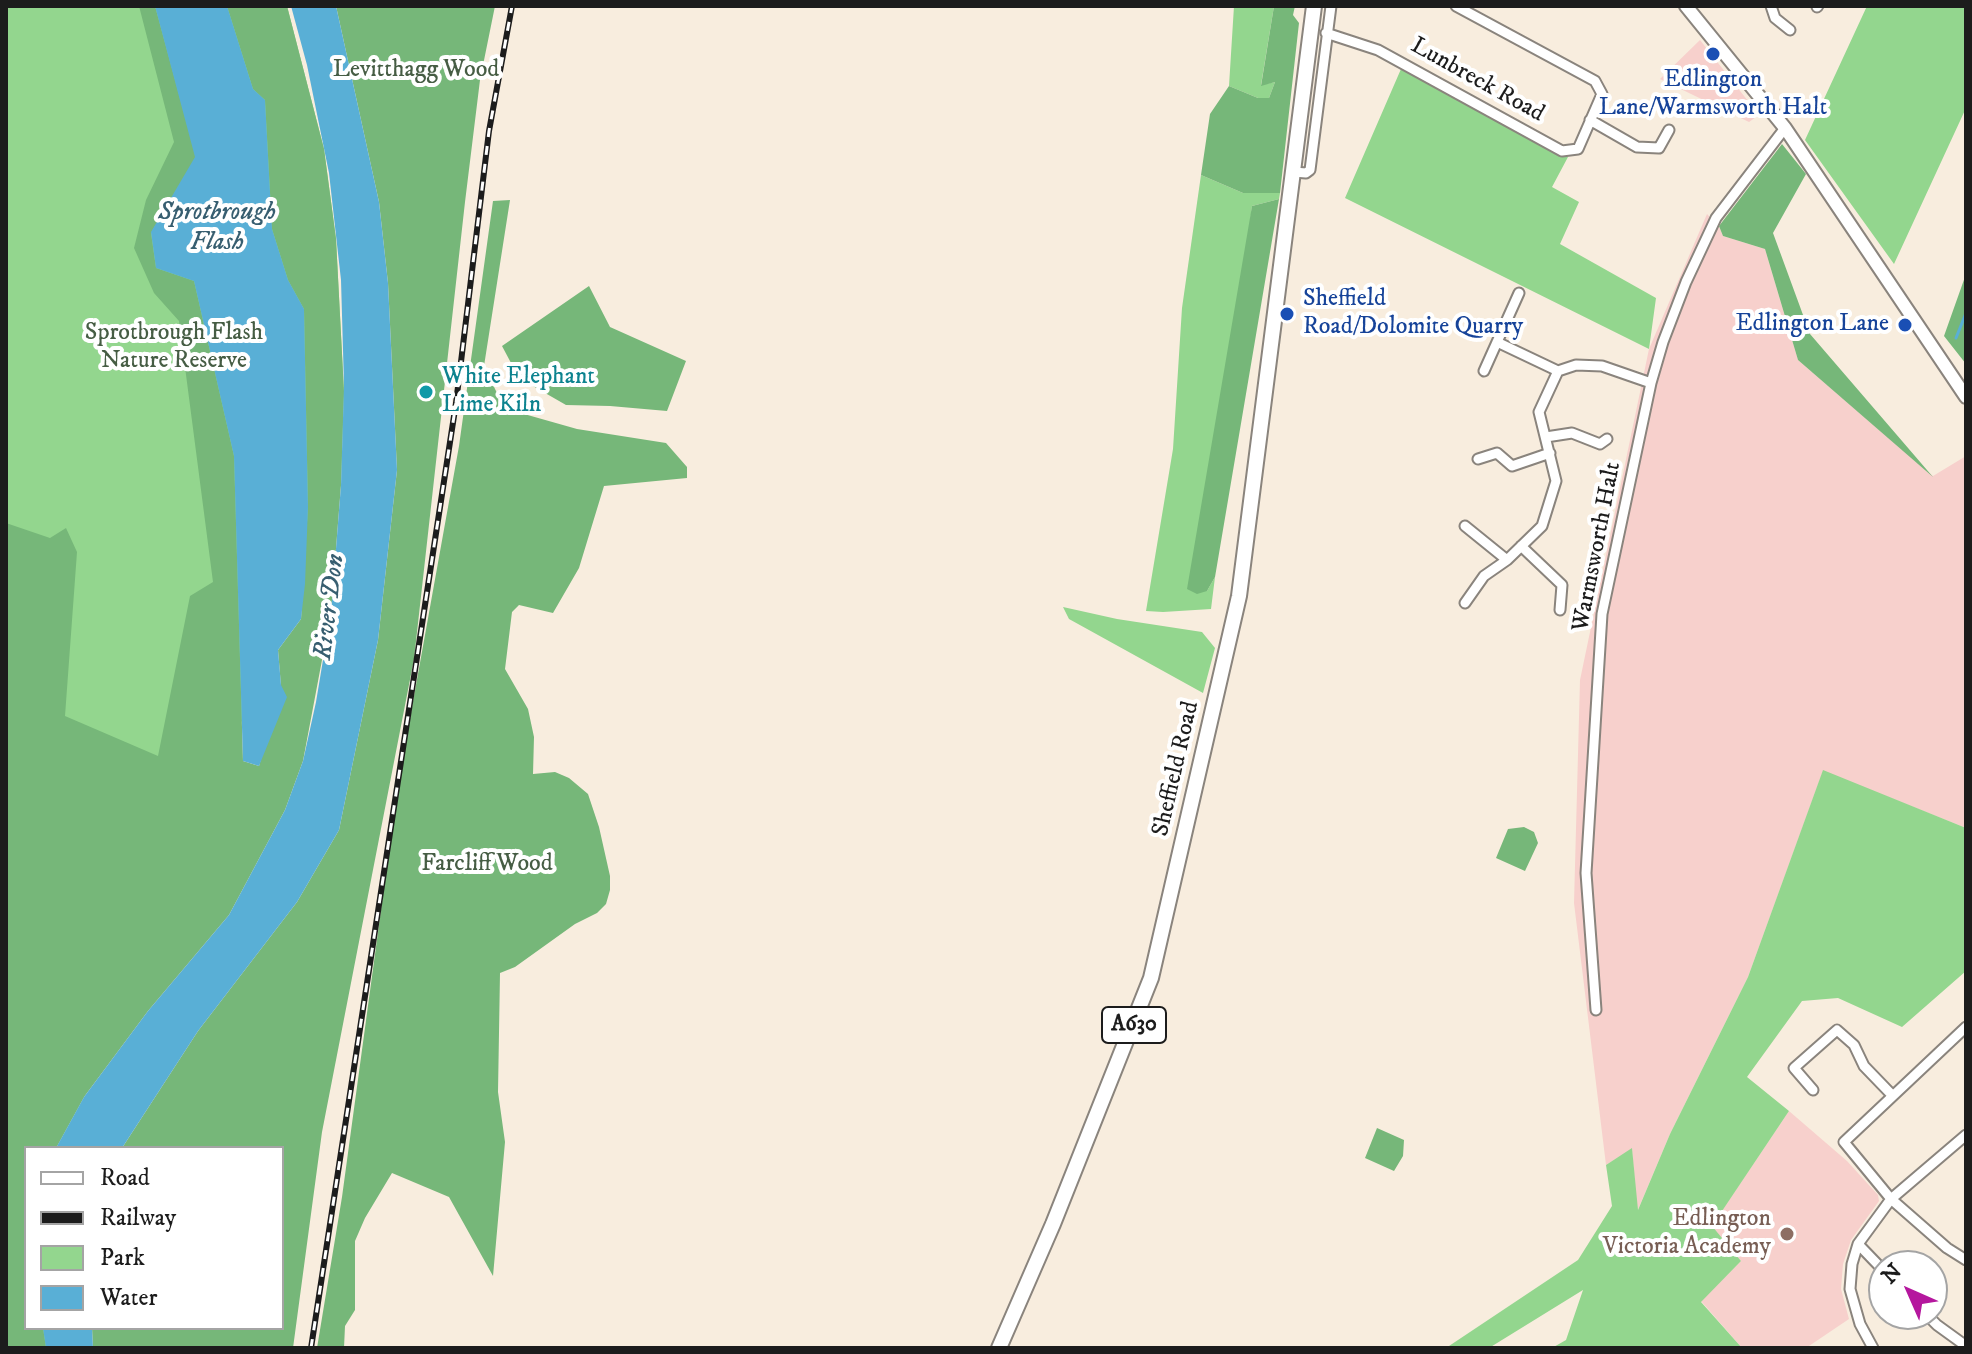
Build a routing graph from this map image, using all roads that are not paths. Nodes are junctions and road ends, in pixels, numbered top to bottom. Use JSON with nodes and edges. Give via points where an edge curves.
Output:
{"nodes":[{"id":1,"x":1314,"y":6,"type":"edge"},
{"id":2,"x":1331,"y":6,"type":"edge"},
{"id":3,"x":1456,"y":6,"type":"edge"},
{"id":4,"x":1771,"y":6,"type":"edge"},
{"id":5,"x":1689,"y":7,"type":"edge"},
{"id":6,"x":1790,"y":30,"type":"dead end"},
{"id":7,"x":1326,"y":33,"type":"junction"},
{"id":8,"x":1590,"y":120,"type":"junction"},
{"id":9,"x":1785,"y":128,"type":"junction"},
{"id":10,"x":1669,"y":130,"type":"dead end"},
{"id":11,"x":1294,"y":172,"type":"junction"},
{"id":12,"x":1519,"y":293,"type":"dead end"},
{"id":13,"x":1497,"y":342,"type":"junction"},
{"id":14,"x":1484,"y":371,"type":"dead end"},
{"id":15,"x":1558,"y":371,"type":"junction"},
{"id":16,"x":1651,"y":383,"type":"junction"},
{"id":17,"x":1966,"y":397,"type":"edge"},
{"id":18,"x":1546,"y":437,"type":"junction"},
{"id":19,"x":1550,"y":453,"type":"junction"},
{"id":20,"x":1598,"y":455,"type":"dead end"},
{"id":21,"x":1478,"y":459,"type":"dead end"},
{"id":22,"x":1465,"y":526,"type":"dead end"},
{"id":23,"x":1521,"y":546,"type":"junction"},
{"id":24,"x":1507,"y":560,"type":"junction"},
{"id":25,"x":1465,"y":603,"type":"dead end"},
{"id":26,"x":1560,"y":610,"type":"dead end"},
{"id":27,"x":1596,"y":1010,"type":"dead end"},
{"id":28,"x":1966,"y":1027,"type":"edge"},
{"id":29,"x":1813,"y":1090,"type":"dead end"},
{"id":30,"x":1892,"y":1095,"type":"junction"},
{"id":31,"x":1964,"y":1140,"type":"edge"},
{"id":32,"x":1891,"y":1199,"type":"junction"},
{"id":33,"x":1858,"y":1244,"type":"junction"},
{"id":34,"x":1868,"y":1254,"type":"edge"},
{"id":35,"x":1966,"y":1260,"type":"edge"},
{"id":36,"x":1946,"y":1330,"type":"edge"},
{"id":37,"x":1966,"y":1346,"type":"edge"},
{"id":38,"x":999,"y":1348,"type":"edge"},
{"id":39,"x":1873,"y":1348,"type":"edge"}],
"edges":[{"from":1,"to":11,"type":"main road","name":"Sheffield Road","number":"A630"},
{"from":2,"to":7,"type":"street","name":"Sheffield Road"},
{"from":3,"to":8,"type":"street","via":[[1595,81],[1602,94]]},
{"from":4,"to":6,"type":"street","via":[[1775,18]]},
{"from":5,"to":9,"type":"main road"},
{"from":7,"to":8,"type":"street","name":"Lunbreck Road","via":[[1378,50],[1562,151],[1578,149]]},
{"from":7,"to":11,"type":"street","name":"Sheffield Road","via":[[1310,170]]},
{"from":8,"to":10,"type":"street","via":[[1637,147],[1659,148]]},
{"from":9,"to":16,"type":"street","name":"Warmsworth Halt","via":[[1716,218],[1681,294]]},
{"from":9,"to":17,"type":"main road"},
{"from":11,"to":38,"type":"main road","name":"Sheffield Road","number":"A630","via":[[1239,596],[1151,978]]},
{"from":12,"to":13,"type":"street"},
{"from":13,"to":14,"type":"street"},
{"from":13,"to":15,"type":"street"},
{"from":15,"to":16,"type":"street","via":[[1602,366]]},
{"from":15,"to":18,"type":"street","via":[[1539,412]]},
{"from":16,"to":27,"type":"street","name":"Warmsworth Halt","via":[[1602,614],[1586,873]]},
{"from":18,"to":19,"type":"street"},
{"from":18,"to":20,"type":"street","via":[[1572,433],[1604,441]]},
{"from":19,"to":21,"type":"street","via":[[1512,466],[1497,453]]},
{"from":19,"to":23,"type":"street","via":[[1556,481],[1542,526]]},
{"from":22,"to":24,"type":"street"},
{"from":23,"to":24,"type":"street"},
{"from":23,"to":26,"type":"street","via":[[1562,585]]},
{"from":24,"to":25,"type":"street","via":[[1484,576]]},
{"from":28,"to":30,"type":"street"},
{"from":29,"to":30,"type":"street","via":[[1794,1068],[1837,1030]]},
{"from":30,"to":32,"type":"street","via":[[1844,1142]]},
{"from":31,"to":32,"type":"street"},
{"from":32,"to":33,"type":"street"},
{"from":32,"to":35,"type":"street"},
{"from":33,"to":34,"type":"street"},
{"from":33,"to":39,"type":"street","via":[[1850,1289]]},
{"from":36,"to":37,"type":"street"}]}
